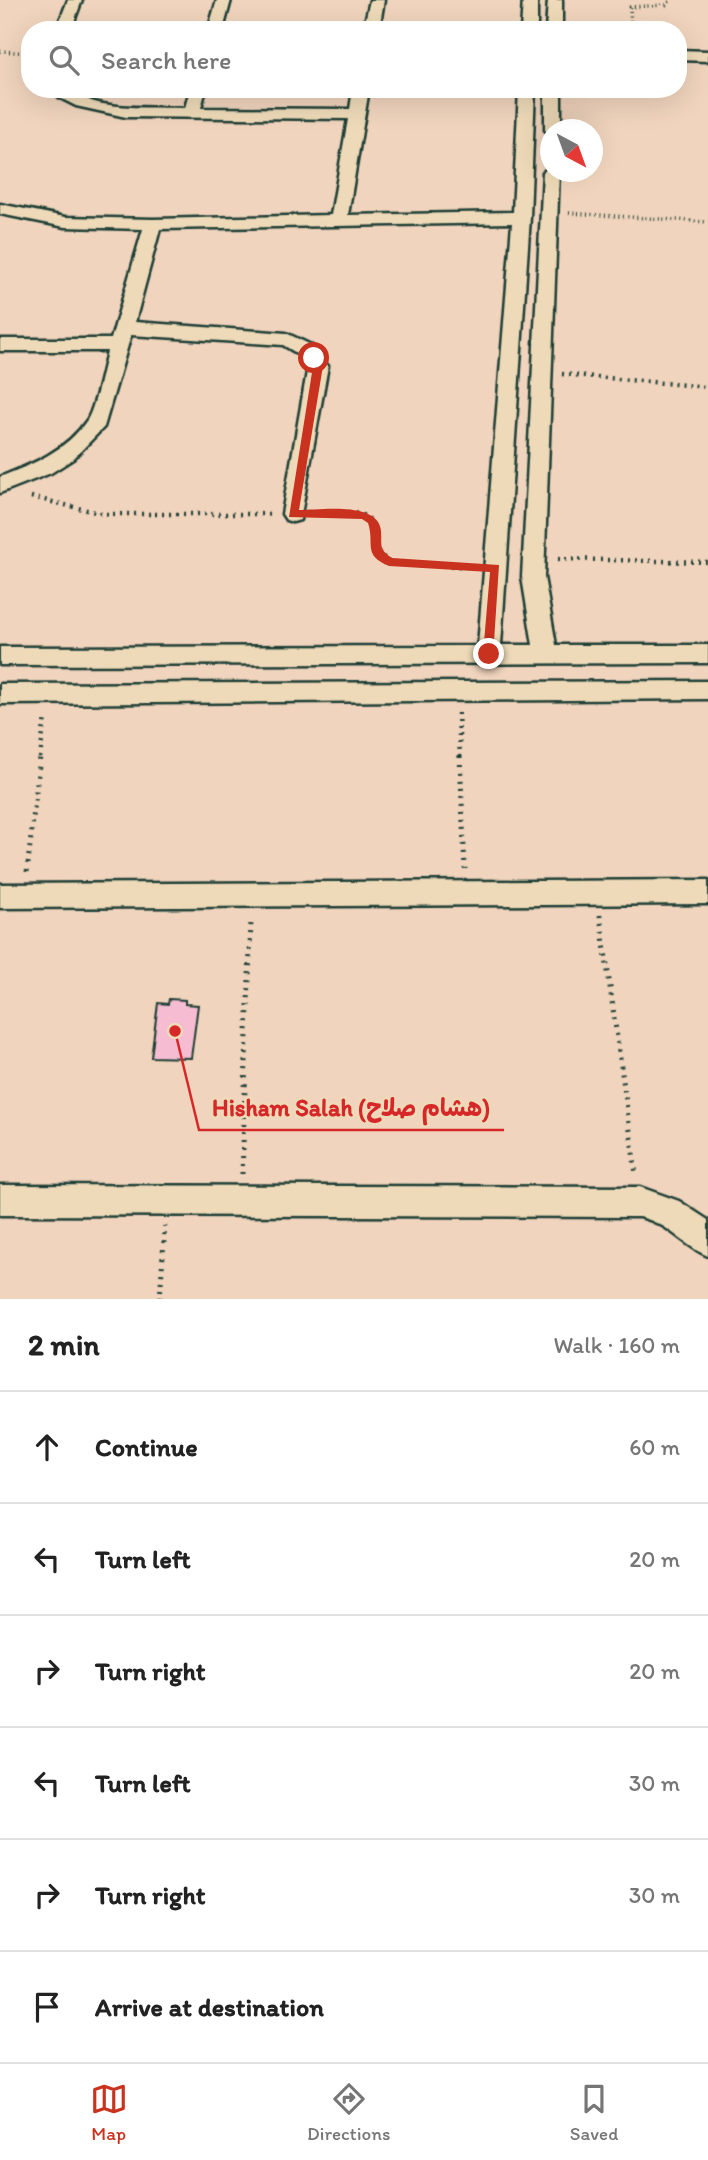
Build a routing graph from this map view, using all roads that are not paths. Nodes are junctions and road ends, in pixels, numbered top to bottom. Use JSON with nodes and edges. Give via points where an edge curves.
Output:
{"nodes":[{"id":1,"x":75,"y":0,"type":"edge"},
{"id":2,"x":224,"y":0,"type":"edge"},
{"id":3,"x":377,"y":0,"type":"edge"},
{"id":4,"x":530,"y":0,"type":"edge"},
{"id":5,"x":555,"y":0,"type":"edge"},
{"id":6,"x":67,"y":21,"type":"edge"},
{"id":7,"x":218,"y":21,"type":"edge"},
{"id":8,"x":374,"y":21,"type":"edge"},
{"id":9,"x":529,"y":21,"type":"edge"},
{"id":10,"x":554,"y":21,"type":"edge"},
{"id":11,"x":687,"y":55,"type":"edge"},
{"id":12,"x":708,"y":55,"type":"edge"},
{"id":13,"x":72,"y":98,"type":"edge"},
{"id":14,"x":196,"y":98,"type":"edge"},
{"id":15,"x":360,"y":98,"type":"edge"},
{"id":16,"x":527,"y":98,"type":"edge"},
{"id":17,"x":553,"y":98,"type":"edge"},
{"id":18,"x":192,"y":112,"type":"junction"},
{"id":19,"x":357,"y":114,"type":"junction"},
{"id":20,"x":552,"y":119,"type":"edge"},
{"id":21,"x":540,"y":132,"type":"edge"},
{"id":22,"x":525,"y":133,"type":"junction"},
{"id":23,"x":550,"y":182,"type":"edge"},
{"id":24,"x":0,"y":209,"type":"edge"},
{"id":25,"x":521,"y":217,"type":"junction"},
{"id":26,"x":339,"y":219,"type":"junction"},
{"id":27,"x":153,"y":225,"type":"junction"},
{"id":28,"x":121,"y":336,"type":"junction"},
{"id":29,"x":0,"y":345,"type":"edge"},
{"id":30,"x":0,"y":485,"type":"edge"},
{"id":31,"x":293,"y":514,"type":"road end"},
{"id":32,"x":533,"y":567,"type":"junction"},
{"id":33,"x":495,"y":573,"type":"junction"},
{"id":34,"x":489,"y":654,"type":"junction"},
{"id":35,"x":546,"y":654,"type":"junction"},
{"id":36,"x":708,"y":654,"type":"edge"},
{"id":37,"x":289,"y":655,"type":"junction"},
{"id":38,"x":0,"y":656,"type":"edge"},
{"id":39,"x":708,"y":690,"type":"edge"},
{"id":40,"x":285,"y":692,"type":"junction"},
{"id":41,"x":0,"y":694,"type":"edge"},
{"id":42,"x":708,"y":892,"type":"edge"},
{"id":43,"x":12,"y":897,"type":"edge"},
{"id":44,"x":0,"y":1200,"type":"edge"},
{"id":45,"x":708,"y":1241,"type":"edge"}],
"edges":[{"from":1,"to":6,"type":"street"},
{"from":2,"to":7,"type":"street"},
{"from":3,"to":8,"type":"street"},
{"from":4,"to":9,"type":"street"},
{"from":5,"to":10,"type":"street"},
{"from":11,"to":12,"type":"street"},
{"from":13,"to":18,"type":"street","via":[[100,109]]},
{"from":14,"to":18,"type":"street"},
{"from":15,"to":19,"type":"street"},
{"from":16,"to":22,"type":"street"},
{"from":17,"to":20,"type":"street"},
{"from":18,"to":19,"type":"street"},
{"from":19,"to":26,"type":"street"},
{"from":21,"to":22,"type":"street"},
{"from":22,"to":25,"type":"street"},
{"from":23,"to":32,"type":"street"},
{"from":24,"to":27,"type":"street","via":[[65,222]]},
{"from":25,"to":26,"type":"street"},
{"from":25,"to":33,"type":"street"},
{"from":26,"to":27,"type":"street"},
{"from":27,"to":28,"type":"street"},
{"from":28,"to":29,"type":"street"},
{"from":28,"to":30,"type":"street","via":[[97,422],[83,439],[44,468]]},
{"from":28,"to":31,"type":"street","via":[[286,340],[314,358],[318,366]]},
{"from":32,"to":33,"type":"street"},
{"from":32,"to":35,"type":"street"},
{"from":33,"to":34,"type":"street"},
{"from":34,"to":35,"type":"street"},
{"from":34,"to":37,"type":"street"},
{"from":35,"to":36,"type":"street"},
{"from":37,"to":38,"type":"street"},
{"from":37,"to":40,"type":"street"},
{"from":39,"to":40,"type":"street"},
{"from":40,"to":41,"type":"street"},
{"from":42,"to":43,"type":"street"},
{"from":44,"to":45,"type":"street","via":[[639,1202],[689,1221]]}]}
